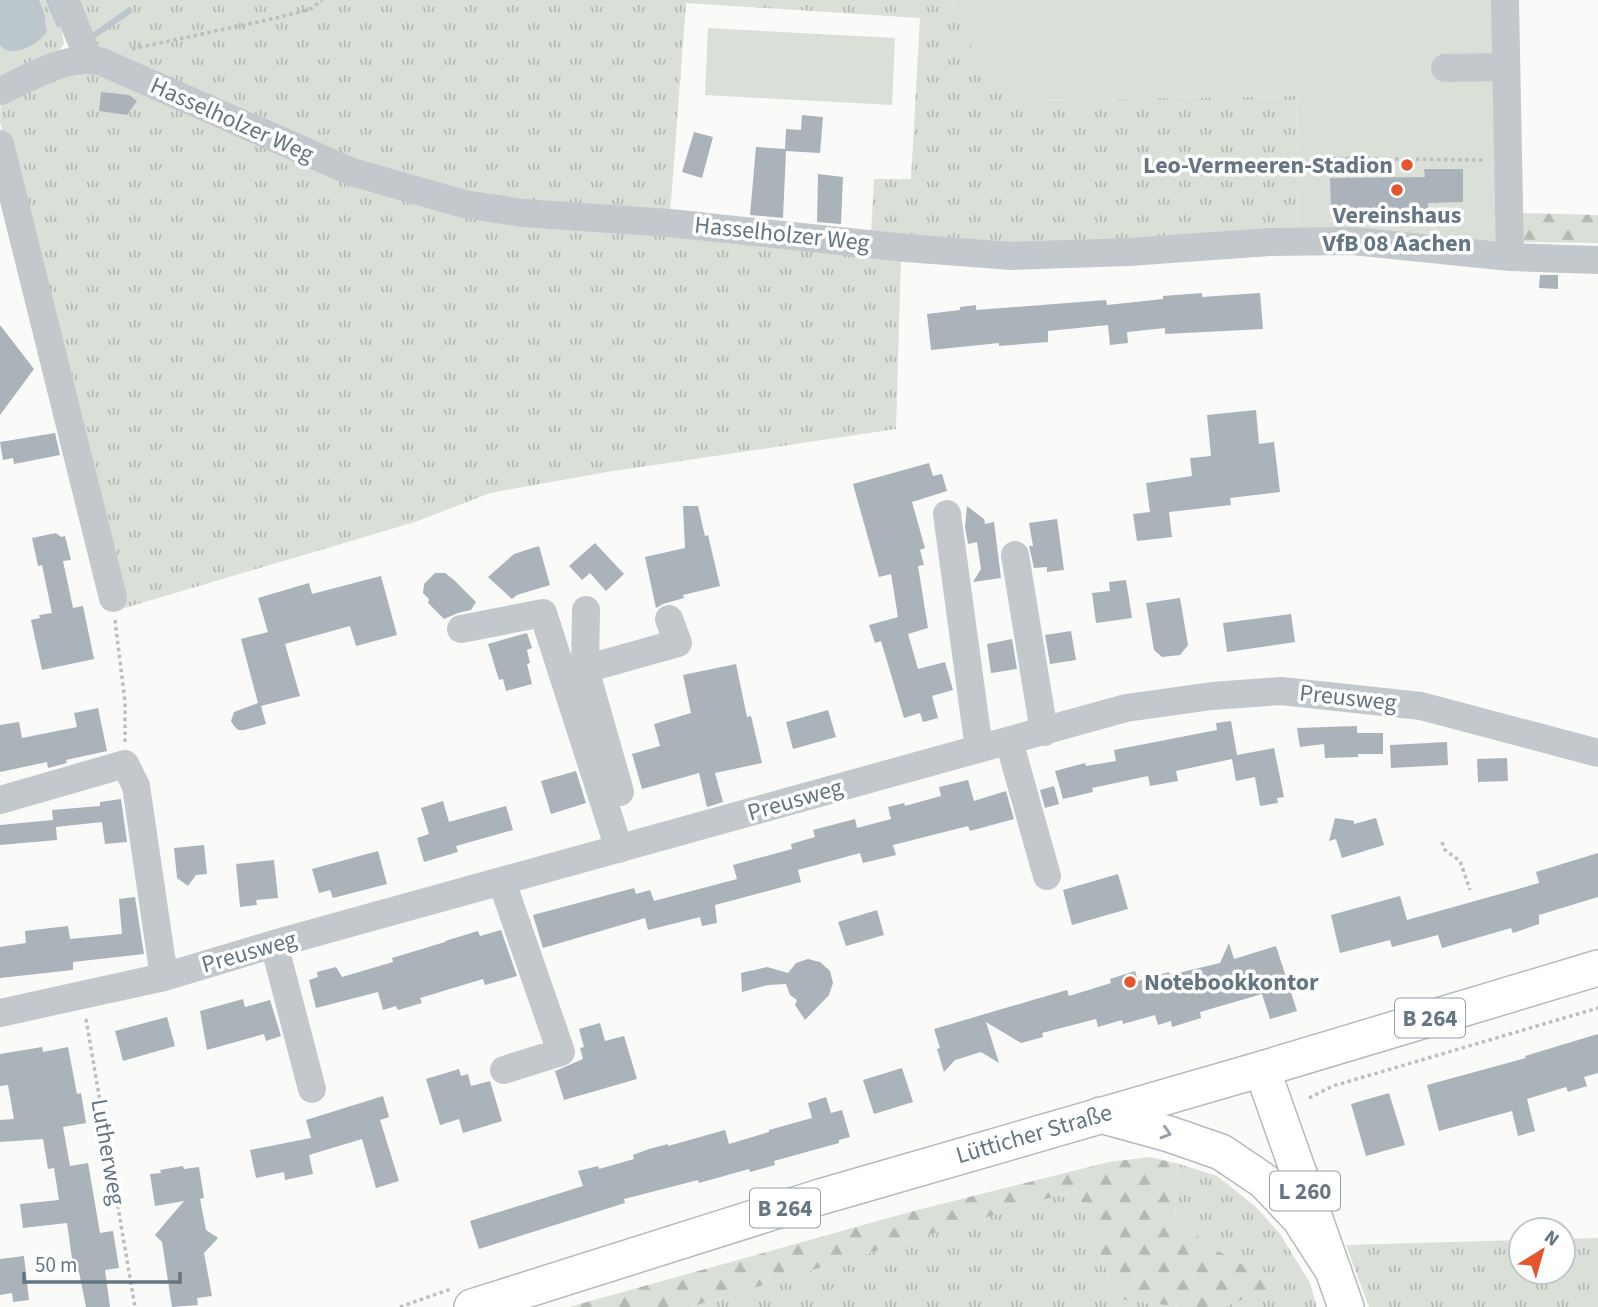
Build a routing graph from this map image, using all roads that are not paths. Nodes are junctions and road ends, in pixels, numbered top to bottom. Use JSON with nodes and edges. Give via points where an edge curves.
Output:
{"nodes":[{"id":1,"x":65,"y":0,"type":"edge"},
{"id":2,"x":1505,"y":0,"type":"edge"},
{"id":3,"x":95,"y":60,"type":"junction"},
{"id":4,"x":1506,"y":67,"type":"junction"},
{"id":5,"x":1445,"y":68,"type":"dead end"},
{"id":6,"x":0,"y":91,"type":"edge"},
{"id":7,"x":0,"y":144,"type":"edge"},
{"id":8,"x":1510,"y":257,"type":"junction"},
{"id":9,"x":1598,"y":260,"type":"edge"},
{"id":10,"x":947,"y":514,"type":"dead end"},
{"id":11,"x":1015,"y":555,"type":"dead end"},
{"id":12,"x":113,"y":598,"type":"road end"},
{"id":13,"x":586,"y":610,"type":"dead end"},
{"id":14,"x":669,"y":619,"type":"dead end"},
{"id":15,"x":461,"y":629,"type":"dead end"},
{"id":16,"x":585,"y":669,"type":"junction"},
{"id":17,"x":1044,"y":732,"type":"junction"},
{"id":18,"x":1009,"y":741,"type":"junction"},
{"id":19,"x":979,"y":749,"type":"junction"},
{"id":20,"x":1598,"y":753,"type":"edge"},
{"id":21,"x":0,"y":800,"type":"edge"},
{"id":22,"x":627,"y":847,"type":"junction"},
{"id":23,"x":1047,"y":876,"type":"dead end"},
{"id":24,"x":502,"y":882,"type":"junction"},
{"id":25,"x":274,"y":944,"type":"junction"},
{"id":26,"x":1598,"y":968,"type":"edge"},
{"id":27,"x":164,"y":977,"type":"junction"},
{"id":28,"x":0,"y":1013,"type":"edge"},
{"id":29,"x":504,"y":1069,"type":"dead end"},
{"id":30,"x":1262,"y":1069,"type":"junction"},
{"id":31,"x":312,"y":1089,"type":"dead end"},
{"id":32,"x":1100,"y":1115,"type":"junction"},
{"id":33,"x":1334,"y":1272,"type":"junction"},
{"id":34,"x":472,"y":1307,"type":"edge"},
{"id":35,"x":1346,"y":1307,"type":"edge"}],
"edges":[{"from":1,"to":3,"type":"street"},
{"from":2,"to":4,"type":"street"},
{"from":3,"to":6,"type":"street","via":[[62,64]]},
{"from":3,"to":8,"type":"street","name":"Hasselholzer Weg","via":[[352,172],[464,204],[523,213],[1012,256],[1353,242]]},
{"from":4,"to":5,"type":"street"},
{"from":4,"to":8,"type":"street"},
{"from":7,"to":12,"type":"street"},
{"from":8,"to":9,"type":"street","name":"Hasselholzer Weg"},
{"from":10,"to":19,"type":"street"},
{"from":11,"to":17,"type":"street"},
{"from":13,"to":16,"type":"street"},
{"from":14,"to":16,"type":"street","via":[[678,643]]},
{"from":15,"to":22,"type":"street","via":[[543,613]]},
{"from":16,"to":22,"type":"street"},
{"from":17,"to":18,"type":"street","name":"Preusweg"},
{"from":17,"to":20,"type":"street","name":"Preusweg","via":[[1126,708],[1282,691],[1421,706]]},
{"from":18,"to":19,"type":"street","name":"Preusweg"},
{"from":18,"to":23,"type":"street"},
{"from":19,"to":22,"type":"street","name":"Preusweg"},
{"from":21,"to":27,"type":"street","via":[[125,764],[136,786]]},
{"from":22,"to":24,"type":"street","name":"Preusweg"},
{"from":24,"to":25,"type":"street","name":"Preusweg"},
{"from":24,"to":29,"type":"street","via":[[561,1052]]},
{"from":25,"to":27,"type":"street","name":"Preusweg"},
{"from":25,"to":31,"type":"street"},
{"from":26,"to":30,"type":"main road","name":"Lütticher Straße","number":"B 264"},
{"from":27,"to":28,"type":"street","name":"Preusweg"},
{"from":30,"to":32,"type":"main road","name":"Lütticher Straße","number":"B 264"},
{"from":30,"to":33,"type":"main road","number":"L 260"},
{"from":32,"to":33,"type":"main road","one_way":true,"via":[[1169,1133],[1220,1153],[1264,1181],[1300,1219]]},
{"from":32,"to":34,"type":"main road","name":"Lütticher Straße","number":"B 264"},
{"from":33,"to":35,"type":"main road","number":"L 260"}]}
